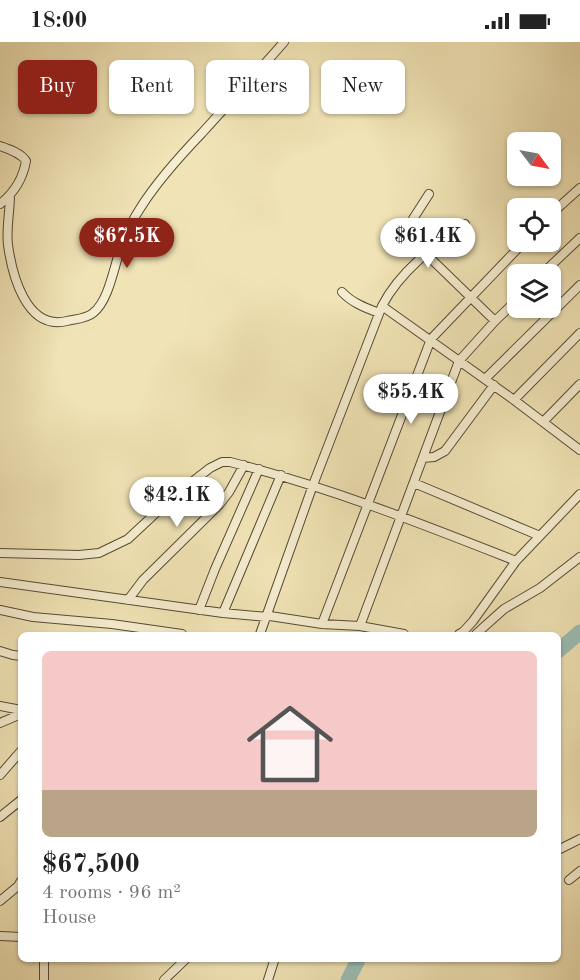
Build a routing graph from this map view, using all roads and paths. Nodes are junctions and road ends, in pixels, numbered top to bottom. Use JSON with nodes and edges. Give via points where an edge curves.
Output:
{"nodes":[{"id":1,"x":284,"y":42,"type":"edge"},
{"id":2,"x":0,"y":146,"type":"edge"},
{"id":3,"x":580,"y":188,"type":"edge"},
{"id":4,"x":429,"y":194,"type":"dead end"},
{"id":5,"x":10,"y":195,"type":"junction"},
{"id":6,"x":0,"y":204,"type":"edge"},
{"id":7,"x":561,"y":205,"type":"edge"},
{"id":8,"x":465,"y":224,"type":"dead end"},
{"id":9,"x":580,"y":238,"type":"edge"},
{"id":10,"x":433,"y":247,"type":"junction"},
{"id":11,"x":514,"y":252,"type":"edge"},
{"id":12,"x":426,"y":254,"type":"junction"},
{"id":13,"x":553,"y":264,"type":"edge"},
{"id":14,"x":580,"y":285,"type":"edge"},
{"id":15,"x":342,"y":292,"type":"dead end"},
{"id":16,"x":470,"y":297,"type":"junction"},
{"id":17,"x":381,"y":310,"type":"junction"},
{"id":18,"x":507,"y":310,"type":"edge"},
{"id":19,"x":495,"y":321,"type":"junction"},
{"id":20,"x":580,"y":333,"type":"edge"},
{"id":21,"x":430,"y":339,"type":"junction"},
{"id":22,"x":459,"y":361,"type":"junction"},
{"id":23,"x":485,"y":379,"type":"junction"},
{"id":24,"x":580,"y":384,"type":"edge"},
{"id":25,"x":494,"y":385,"type":"junction"},
{"id":26,"x":514,"y":400,"type":"junction"},
{"id":27,"x":543,"y":422,"type":"junction"},
{"id":28,"x":580,"y":450,"type":"edge"},
{"id":29,"x":423,"y":458,"type":"junction"},
{"id":30,"x":244,"y":465,"type":"junction"},
{"id":31,"x":259,"y":469,"type":"junction"},
{"id":32,"x":281,"y":475,"type":"junction"},
{"id":33,"x":414,"y":483,"type":"junction"},
{"id":34,"x":313,"y":485,"type":"junction"},
{"id":35,"x":580,"y":494,"type":"edge"},
{"id":36,"x":368,"y":503,"type":"junction"},
{"id":37,"x":401,"y":516,"type":"junction"},
{"id":38,"x":540,"y":536,"type":"junction"},
{"id":39,"x":0,"y":553,"type":"edge"},
{"id":40,"x":580,"y":557,"type":"edge"},
{"id":41,"x":516,"y":561,"type":"junction"},
{"id":42,"x":0,"y":582,"type":"edge"},
{"id":43,"x":128,"y":600,"type":"junction"},
{"id":44,"x":0,"y":610,"type":"edge"},
{"id":45,"x":199,"y":610,"type":"junction"},
{"id":46,"x":223,"y":613,"type":"junction"},
{"id":47,"x":267,"y":617,"type":"junction"},
{"id":48,"x":322,"y":624,"type":"junction"},
{"id":49,"x":360,"y":626,"type":"junction"},
{"id":50,"x":168,"y":632,"type":"edge"},
{"id":51,"x":261,"y":632,"type":"edge"},
{"id":52,"x":393,"y":632,"type":"edge"},
{"id":53,"x":463,"y":632,"type":"edge"},
{"id":54,"x":478,"y":632,"type":"edge"},
{"id":55,"x":0,"y":651,"type":"edge"},
{"id":56,"x":18,"y":656,"type":"edge"},
{"id":57,"x":0,"y":706,"type":"edge"},
{"id":58,"x":18,"y":711,"type":"edge"},
{"id":59,"x":18,"y":714,"type":"edge"},
{"id":60,"x":0,"y":723,"type":"edge"},
{"id":61,"x":18,"y":754,"type":"edge"},
{"id":62,"x":0,"y":775,"type":"edge"},
{"id":63,"x":18,"y":802,"type":"edge"},
{"id":64,"x":0,"y":817,"type":"edge"},
{"id":65,"x":580,"y":839,"type":"edge"},
{"id":66,"x":561,"y":848,"type":"edge"},
{"id":67,"x":580,"y":871,"type":"edge"},
{"id":68,"x":569,"y":880,"type":"dead end"},
{"id":69,"x":18,"y":887,"type":"edge"},
{"id":70,"x":0,"y":901,"type":"edge"},
{"id":71,"x":0,"y":936,"type":"edge"},
{"id":72,"x":18,"y":937,"type":"edge"},
{"id":73,"x":44,"y":962,"type":"edge"},
{"id":74,"x":183,"y":962,"type":"edge"},
{"id":75,"x":274,"y":962,"type":"edge"},
{"id":76,"x":44,"y":980,"type":"edge"},
{"id":77,"x":164,"y":980,"type":"edge"},
{"id":78,"x":268,"y":980,"type":"edge"}],
"edges":[{"from":1,"to":5,"type":"street","via":[[150,193],[122,245],[104,297],[88,316],[49,321],[25,303],[8,243]]},
{"from":2,"to":5,"type":"street","via":[[26,161],[22,177]]},
{"from":3,"to":7,"type":"street"},
{"from":4,"to":10,"type":"street","via":[[413,222]]},
{"from":5,"to":6,"type":"street"},
{"from":8,"to":10,"type":"street"},
{"from":9,"to":13,"type":"street"},
{"from":10,"to":12,"type":"street"},
{"from":11,"to":16,"type":"street"},
{"from":12,"to":16,"type":"street"},
{"from":12,"to":17,"type":"street","via":[[389,292]]},
{"from":14,"to":23,"type":"street"},
{"from":15,"to":17,"type":"street","via":[[357,304]]},
{"from":16,"to":19,"type":"street"},
{"from":16,"to":21,"type":"street"},
{"from":17,"to":21,"type":"street"},
{"from":17,"to":34,"type":"street"},
{"from":18,"to":19,"type":"street"},
{"from":19,"to":22,"type":"street"},
{"from":20,"to":26,"type":"street"},
{"from":21,"to":22,"type":"street"},
{"from":21,"to":36,"type":"street"},
{"from":22,"to":23,"type":"street"},
{"from":22,"to":29,"type":"street"},
{"from":23,"to":25,"type":"street"},
{"from":24,"to":27,"type":"street"},
{"from":25,"to":26,"type":"street"},
{"from":25,"to":29,"type":"street","via":[[445,451]]},
{"from":26,"to":27,"type":"street"},
{"from":27,"to":28,"type":"street"},
{"from":29,"to":33,"type":"street"},
{"from":30,"to":31,"type":"street"},
{"from":30,"to":39,"type":"street","via":[[216,464],[128,539],[99,553]]},
{"from":30,"to":43,"type":"street","via":[[219,505],[143,580]]},
{"from":31,"to":32,"type":"street"},
{"from":31,"to":45,"type":"street"},
{"from":32,"to":34,"type":"street"},
{"from":32,"to":46,"type":"street"},
{"from":33,"to":37,"type":"street"},
{"from":33,"to":38,"type":"street"},
{"from":34,"to":36,"type":"street"},
{"from":34,"to":47,"type":"street"},
{"from":35,"to":38,"type":"street"},
{"from":36,"to":37,"type":"street"},
{"from":36,"to":48,"type":"street"},
{"from":37,"to":41,"type":"street"},
{"from":37,"to":49,"type":"street"},
{"from":38,"to":41,"type":"street"},
{"from":40,"to":54,"type":"street","via":[[504,609]]},
{"from":41,"to":53,"type":"street"},
{"from":42,"to":43,"type":"street"},
{"from":43,"to":45,"type":"street"},
{"from":44,"to":50,"type":"street"},
{"from":45,"to":46,"type":"street"},
{"from":46,"to":47,"type":"street"},
{"from":47,"to":48,"type":"street"},
{"from":47,"to":51,"type":"street"},
{"from":48,"to":49,"type":"street"},
{"from":49,"to":52,"type":"street"},
{"from":55,"to":56,"type":"street"},
{"from":57,"to":58,"type":"street"},
{"from":59,"to":60,"type":"street"},
{"from":61,"to":62,"type":"street"},
{"from":63,"to":64,"type":"street"},
{"from":65,"to":66,"type":"street"},
{"from":67,"to":68,"type":"street"},
{"from":69,"to":70,"type":"street"},
{"from":71,"to":72,"type":"street"},
{"from":73,"to":76,"type":"street"},
{"from":74,"to":77,"type":"street"},
{"from":75,"to":78,"type":"street"}]}
